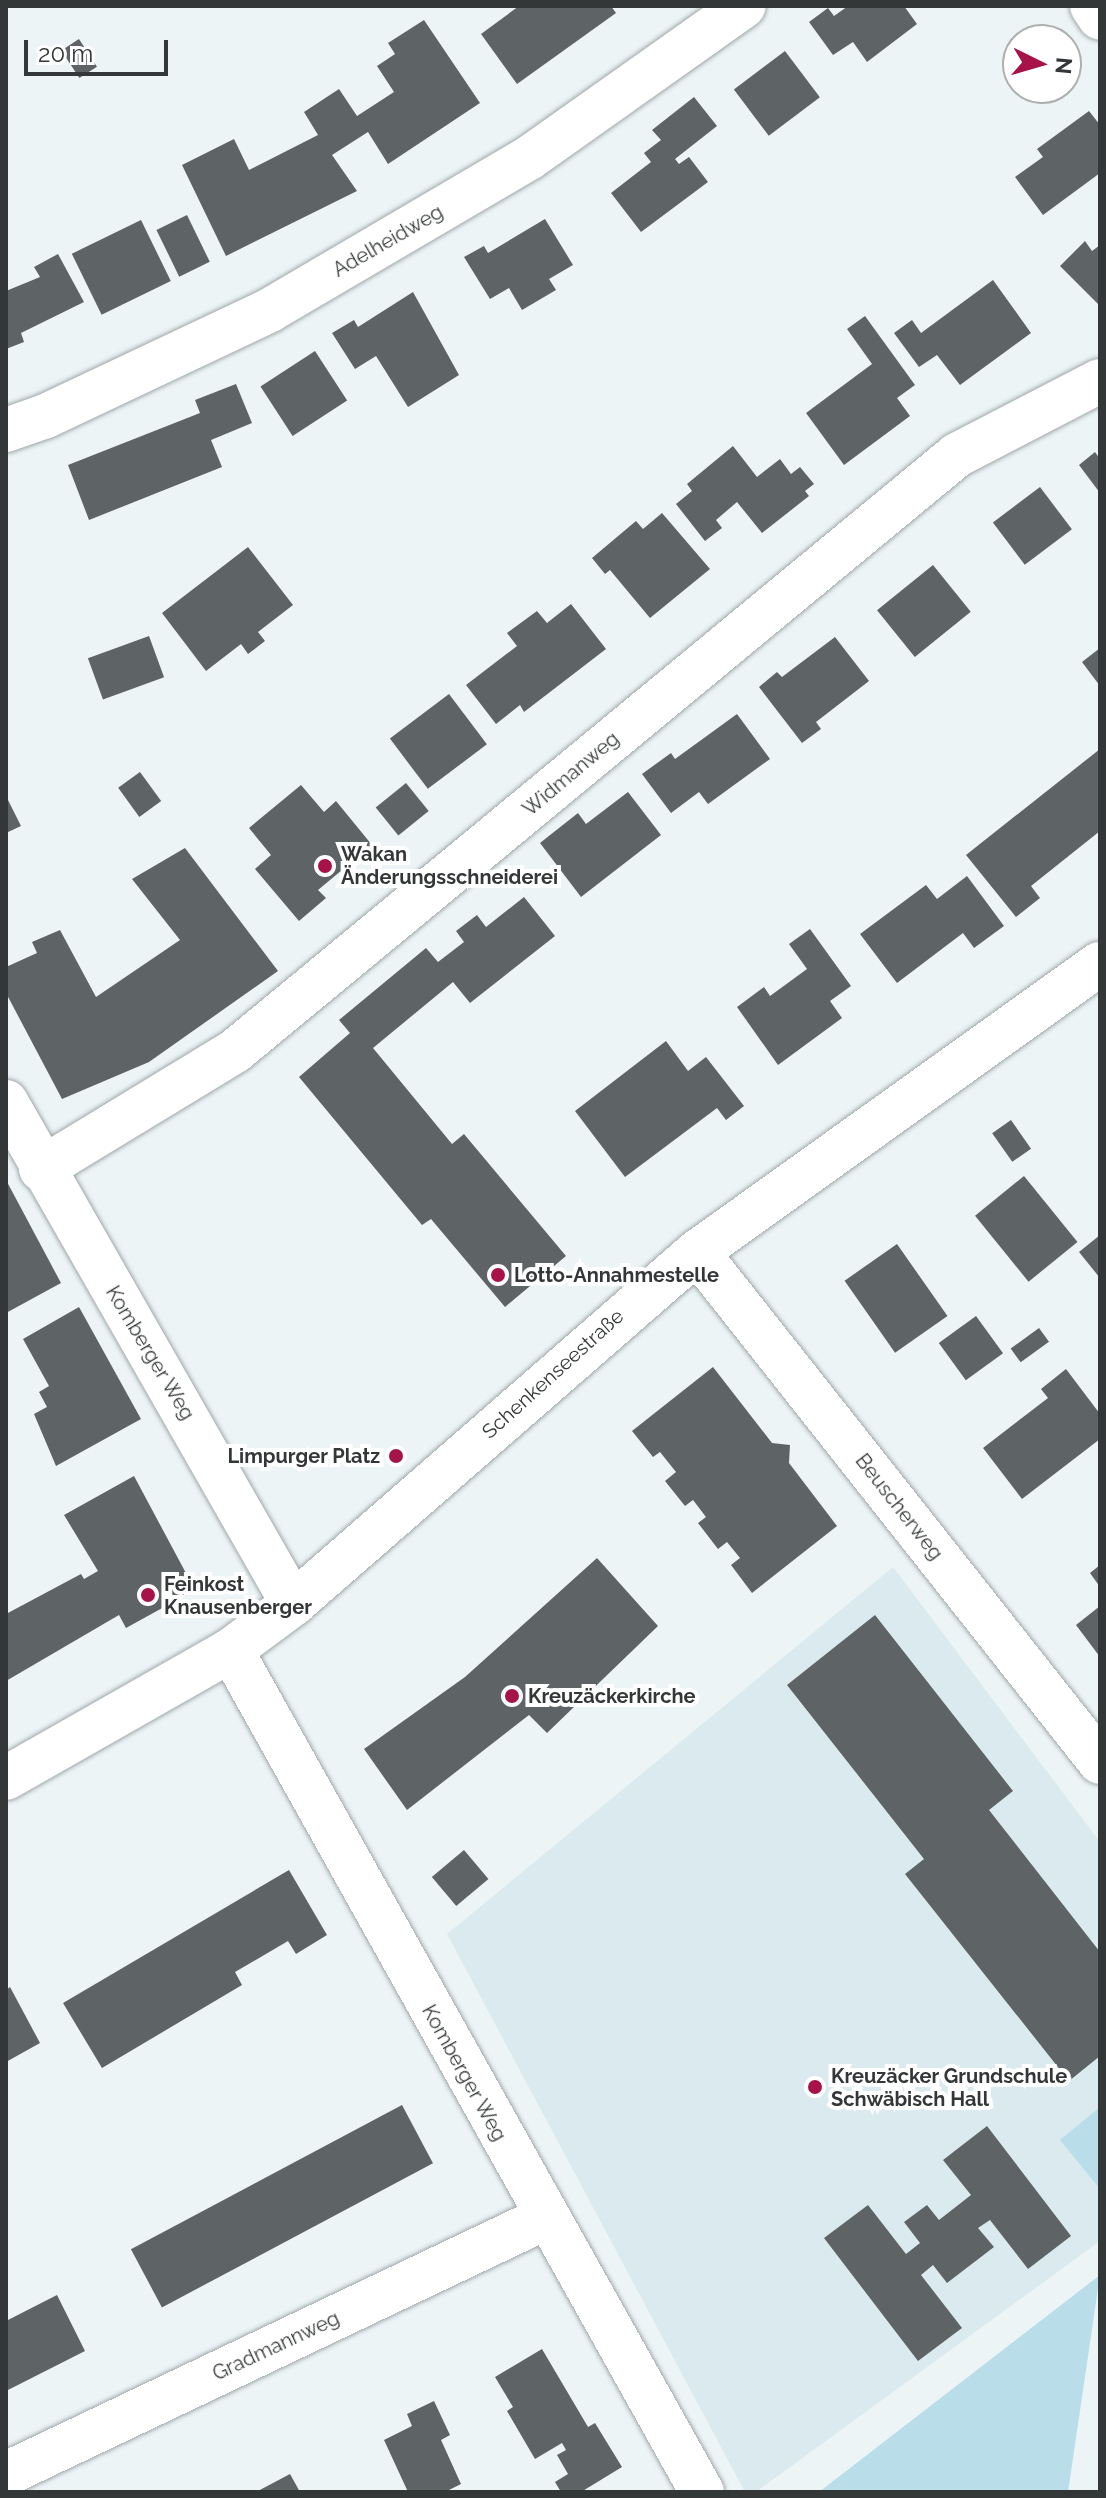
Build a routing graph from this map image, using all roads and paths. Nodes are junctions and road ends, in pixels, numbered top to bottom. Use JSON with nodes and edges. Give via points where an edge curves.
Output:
{"nodes":[{"id":1,"x":744,"y":6,"type":"edge"},
{"id":2,"x":1092,"y":6,"type":"edge"},
{"id":3,"x":1100,"y":18,"type":"edge"},
{"id":4,"x":1100,"y":381,"type":"edge"},
{"id":5,"x":6,"y":430,"type":"edge"},
{"id":6,"x":1100,"y":964,"type":"edge"},
{"id":7,"x":6,"y":1102,"type":"edge"},
{"id":8,"x":41,"y":1169,"type":"junction"},
{"id":9,"x":697,"y":1252,"type":"junction"},
{"id":10,"x":293,"y":1604,"type":"junction"},
{"id":11,"x":231,"y":1650,"type":"junction"},
{"id":12,"x":1100,"y":1762,"type":"edge"},
{"id":13,"x":6,"y":1778,"type":"edge"},
{"id":14,"x":545,"y":2218,"type":"junction"},
{"id":15,"x":6,"y":2474,"type":"edge"},
{"id":16,"x":702,"y":2492,"type":"edge"}],
"edges":[{"from":1,"to":5,"type":"street","name":"Adelheidweg","via":[[529,158],[270,310]]},
{"from":2,"to":3,"type":"street"},
{"from":4,"to":8,"type":"street","name":"Widmanweg","via":[[957,455],[235,1051]]},
{"from":6,"to":9,"type":"street","name":"Schenkenseestraße"},
{"from":7,"to":8,"type":"street","name":"Komberger Weg"},
{"from":8,"to":10,"type":"street","name":"Komberger Weg"},
{"from":9,"to":10,"type":"street","name":"Schenkenseestraße"},
{"from":9,"to":12,"type":"street","name":"Beuscherweg"},
{"from":10,"to":11,"type":"street","name":"Schenkenseestraße"},
{"from":11,"to":13,"type":"street","name":"Schenkenseestraße"},
{"from":11,"to":14,"type":"street","name":"Komberger Weg"},
{"from":14,"to":15,"type":"street","name":"Gradmannweg"},
{"from":14,"to":16,"type":"street","name":"Komberger Weg"}]}
